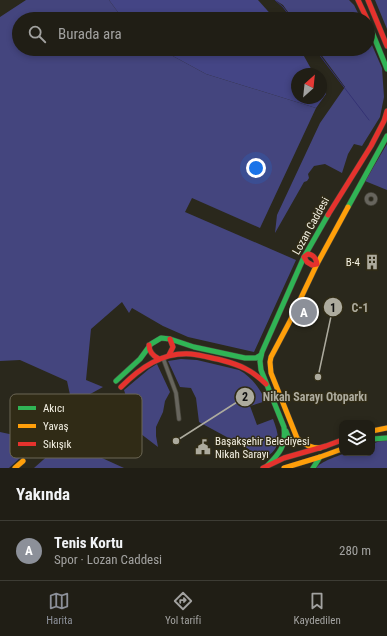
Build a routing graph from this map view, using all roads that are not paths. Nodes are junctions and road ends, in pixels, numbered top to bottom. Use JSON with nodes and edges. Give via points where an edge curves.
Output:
{"nodes":[{"id":1,"x":358,"y":0,"type":"edge"},
{"id":2,"x":368,"y":0,"type":"edge"},
{"id":3,"x":364,"y":12,"type":"edge"},
{"id":4,"x":373,"y":12,"type":"edge"},
{"id":5,"x":375,"y":17,"type":"edge"},
{"id":6,"x":375,"y":39,"type":"edge"},
{"id":7,"x":387,"y":46,"type":"edge"},
{"id":8,"x":387,"y":70,"type":"edge"},
{"id":9,"x":387,"y":111,"type":"edge"},
{"id":10,"x":387,"y":136,"type":"edge"},
{"id":11,"x":304,"y":257,"type":"junction"},
{"id":12,"x":317,"y":264,"type":"junction"},
{"id":13,"x":170,"y":339,"type":"junction"},
{"id":14,"x":149,"y":345,"type":"junction"},
{"id":15,"x":169,"y":356,"type":"junction"},
{"id":16,"x":261,"y":356,"type":"junction"},
{"id":17,"x":161,"y":358,"type":"junction"},
{"id":18,"x":116,"y":381,"type":"dead end"},
{"id":19,"x":266,"y":384,"type":"junction"},
{"id":20,"x":121,"y":387,"type":"dead end"},
{"id":21,"x":179,"y":419,"type":"dead end"},
{"id":22,"x":284,"y":427,"type":"junction"},
{"id":23,"x":387,"y":428,"type":"edge"},
{"id":24,"x":375,"y":430,"type":"edge"},
{"id":25,"x":297,"y":438,"type":"junction"},
{"id":26,"x":387,"y":438,"type":"edge"},
{"id":27,"x":375,"y":439,"type":"edge"},
{"id":28,"x":339,"y":441,"type":"edge"},
{"id":29,"x":320,"y":448,"type":"junction"},
{"id":30,"x":339,"y":450,"type":"edge"},
{"id":31,"x":320,"y":457,"type":"junction"},
{"id":32,"x":23,"y":461,"type":"dead end"},
{"id":33,"x":265,"y":467,"type":"edge"},
{"id":34,"x":15,"y":468,"type":"edge"},
{"id":35,"x":284,"y":468,"type":"edge"},
{"id":36,"x":313,"y":468,"type":"edge"}],
"edges":[{"from":1,"to":3,"type":"main road"},
{"from":2,"to":4,"type":"main road"},
{"from":5,"to":7,"type":"main road"},
{"from":6,"to":8,"type":"main road"},
{"from":9,"to":11,"type":"main road","name":"Lozan Caddesi","via":[[371,146]]},
{"from":10,"to":12,"type":"main road","name":"Lozan Caddesi"},
{"from":11,"to":12,"type":"main road","via":[[309,264]]},
{"from":11,"to":12,"type":"main road","via":[[312,254]]},
{"from":11,"to":16,"type":"main road","name":"Lozan Caddesi"},
{"from":12,"to":25,"type":"main road","name":"Lozan Caddesi","via":[[270,362],[270,373]]},
{"from":13,"to":14,"type":"main road","via":[[161,338]]},
{"from":13,"to":15,"type":"main road","via":[[172,347]]},
{"from":13,"to":16,"type":"main road","via":[[245,358]]},
{"from":14,"to":17,"type":"main road","via":[[151,353]]},
{"from":14,"to":18,"type":"main road","via":[[140,359]]},
{"from":15,"to":17,"type":"main road"},
{"from":15,"to":19,"type":"main road","via":[[189,353],[237,364],[252,371]]},
{"from":16,"to":19,"type":"main road","via":[[261,370]]},
{"from":17,"to":20,"type":"main road","via":[[144,367]]},
{"from":17,"to":21,"type":"street","via":[[176,393]]},
{"from":19,"to":22,"type":"main road"},
{"from":22,"to":25,"type":"main road","via":[[291,440],[295,442]]},
{"from":22,"to":33,"type":"main road","via":[[285,440],[282,449]]},
{"from":23,"to":24,"type":"main road"},
{"from":25,"to":29,"type":"main road","via":[[308,446]]},
{"from":26,"to":27,"type":"main road"},
{"from":28,"to":29,"type":"main road"},
{"from":29,"to":33,"type":"main road"},
{"from":30,"to":31,"type":"main road"},
{"from":31,"to":35,"type":"main road"},
{"from":31,"to":36,"type":"main road"},
{"from":32,"to":34,"type":"main road"}]}
